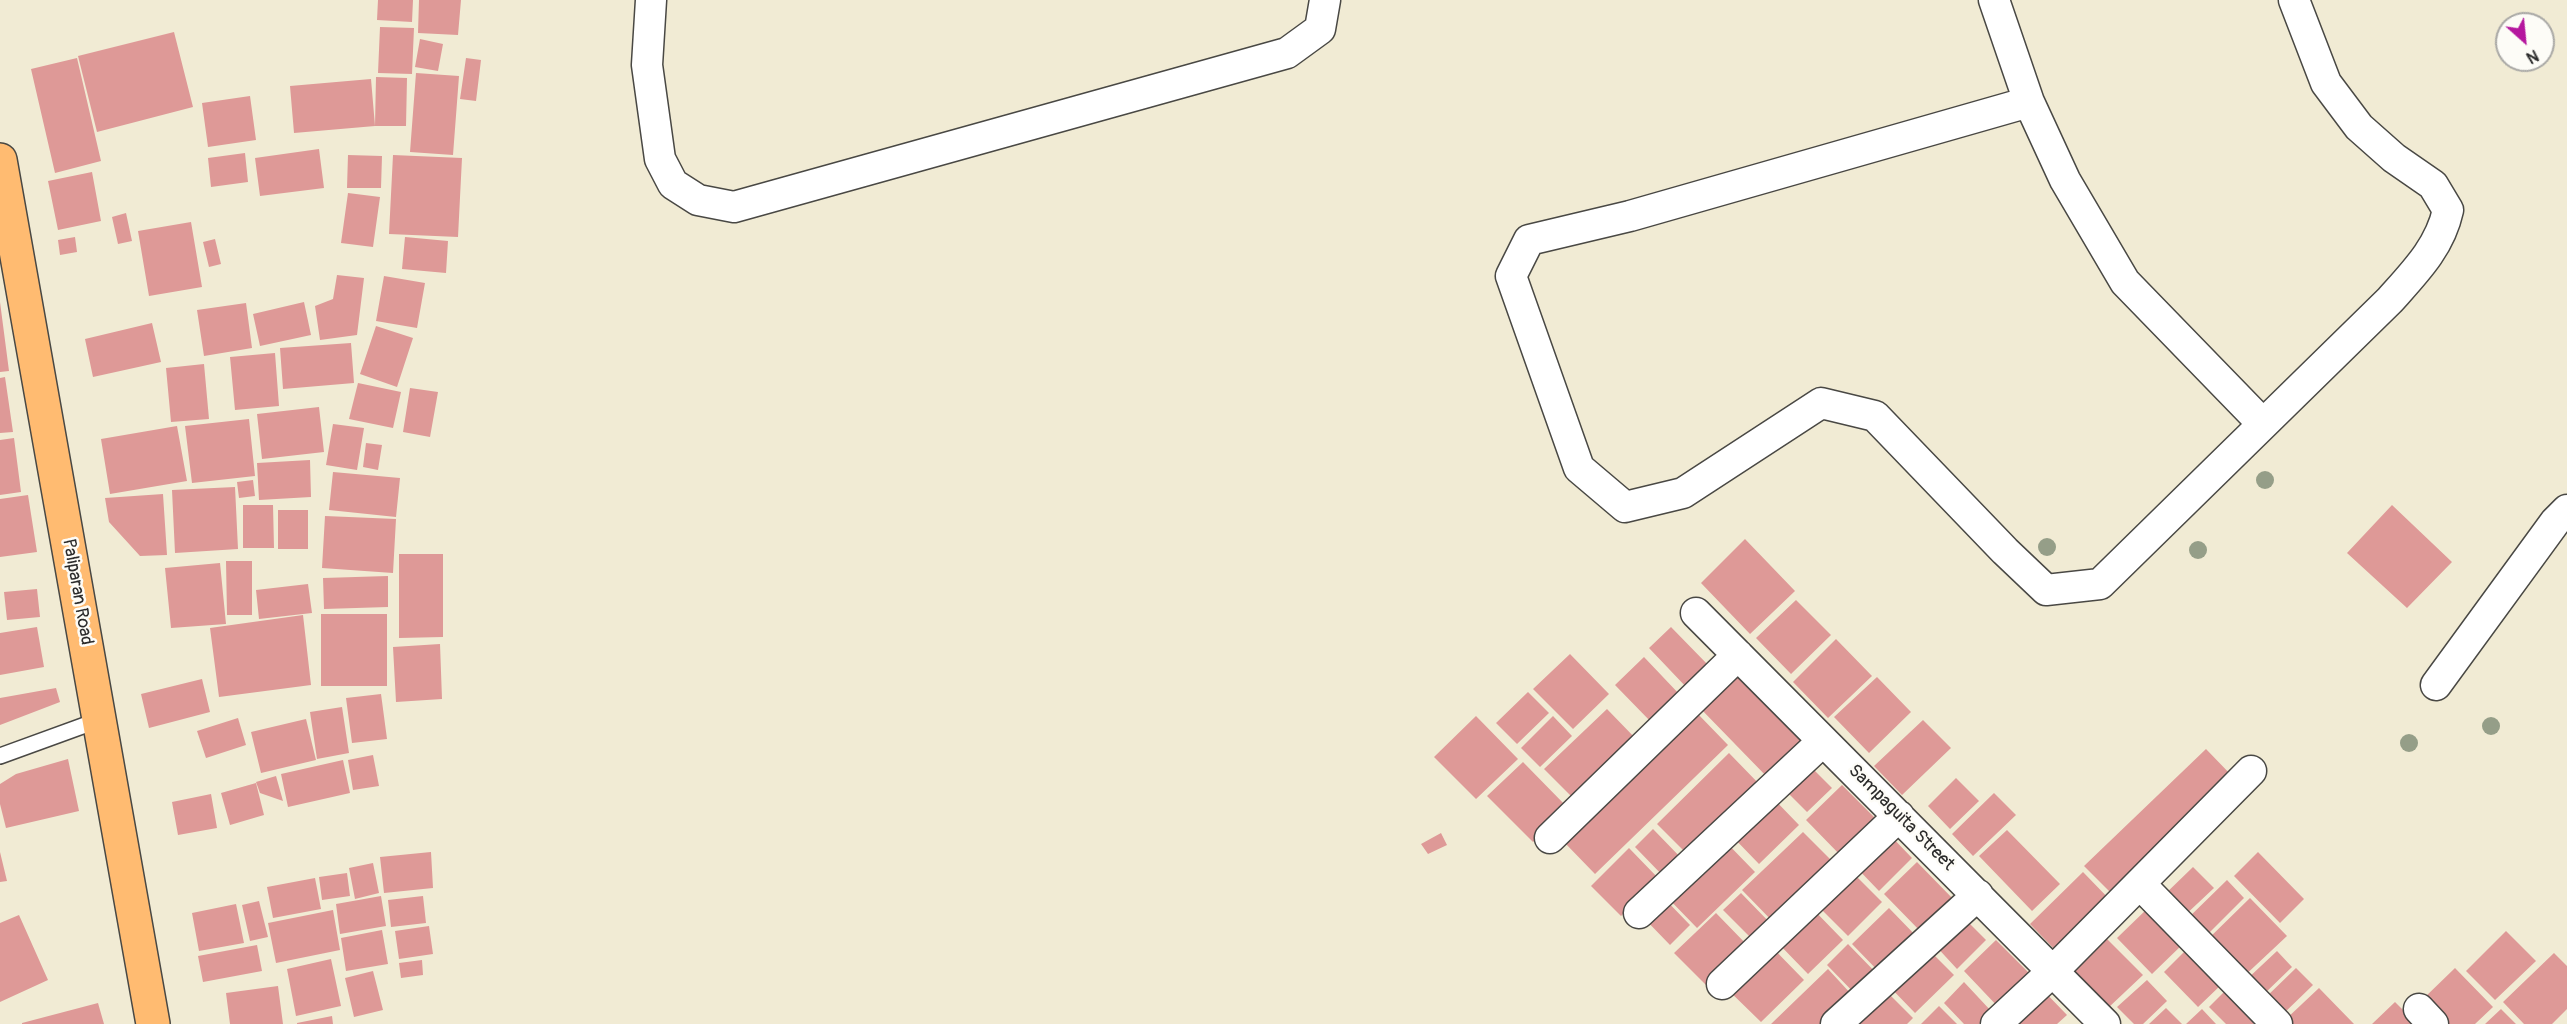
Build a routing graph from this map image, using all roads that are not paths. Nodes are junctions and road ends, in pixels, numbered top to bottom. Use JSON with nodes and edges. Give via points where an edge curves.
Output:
{"nodes":[{"id":1,"x":651,"y":0,"type":"edge"},
{"id":2,"x":1325,"y":0,"type":"edge"},
{"id":3,"x":1994,"y":0,"type":"edge"},
{"id":4,"x":2294,"y":0,"type":"edge"},
{"id":5,"x":2029,"y":102,"type":"junction"},
{"id":6,"x":0,"y":160,"type":"edge"},
{"id":7,"x":2262,"y":423,"type":"junction"},
{"id":8,"x":2567,"y":510,"type":"edge"},
{"id":9,"x":1696,"y":613,"type":"dead end"},
{"id":10,"x":1738,"y":655,"type":"junction"},
{"id":11,"x":2436,"y":686,"type":"dead end"},
{"id":12,"x":99,"y":720,"type":"junction"},
{"id":13,"x":1823,"y":741,"type":"junction"},
{"id":14,"x":0,"y":756,"type":"edge"},
{"id":15,"x":2251,"y":771,"type":"dead end"},
{"id":16,"x":1899,"y":816,"type":"junction"},
{"id":17,"x":1550,"y":838,"type":"dead end"},
{"id":18,"x":2140,"y":884,"type":"junction"},
{"id":19,"x":1978,"y":895,"type":"junction"},
{"id":20,"x":1638,"y":913,"type":"dead end"},
{"id":21,"x":2053,"y":971,"type":"junction"},
{"id":22,"x":1722,"y":984,"type":"dead end"},
{"id":23,"x":153,"y":1024,"type":"edge"},
{"id":24,"x":1836,"y":1024,"type":"edge"},
{"id":25,"x":1996,"y":1024,"type":"edge"},
{"id":26,"x":2105,"y":1024,"type":"edge"},
{"id":27,"x":2277,"y":1024,"type":"edge"}],
"edges":[{"from":1,"to":2,"type":"street","via":[[647,64],[660,159],[673,184],[698,200],[734,207],[1287,53],[1320,29]]},
{"from":3,"to":5,"type":"street"},
{"from":4,"to":7,"type":"street","via":[[2326,83],[2359,127],[2433,185],[2448,210],[2444,230],[2426,260]]},
{"from":5,"to":7,"type":"street","via":[[2066,180],[2125,282]]},
{"from":5,"to":7,"type":"street","via":[[1630,216],[1529,240],[1511,276],[1579,468],[1625,507],[1683,493],[1821,403],[1875,416],[2046,590],[2100,584]]},
{"from":6,"to":12,"type":"main road","name":"Paliparan Road"},
{"from":8,"to":11,"type":"street"},
{"from":9,"to":10,"type":"street","name":"Sampaguita Street"},
{"from":10,"to":13,"type":"street","name":"Sampaguita Street"},
{"from":10,"to":17,"type":"street"},
{"from":12,"to":14,"type":"lane"},
{"from":12,"to":23,"type":"main road","name":"Paliparan Road"},
{"from":13,"to":16,"type":"street","name":"Sampaguita Street"},
{"from":13,"to":20,"type":"street"},
{"from":15,"to":18,"type":"street"},
{"from":16,"to":19,"type":"street","name":"Sampaguita Street"},
{"from":16,"to":22,"type":"street"},
{"from":18,"to":21,"type":"street"},
{"from":18,"to":27,"type":"street"},
{"from":19,"to":21,"type":"street","name":"Sampaguita Street"},
{"from":19,"to":24,"type":"street"},
{"from":21,"to":25,"type":"street"},
{"from":21,"to":26,"type":"street","name":"Sampaguita Street"}]}
